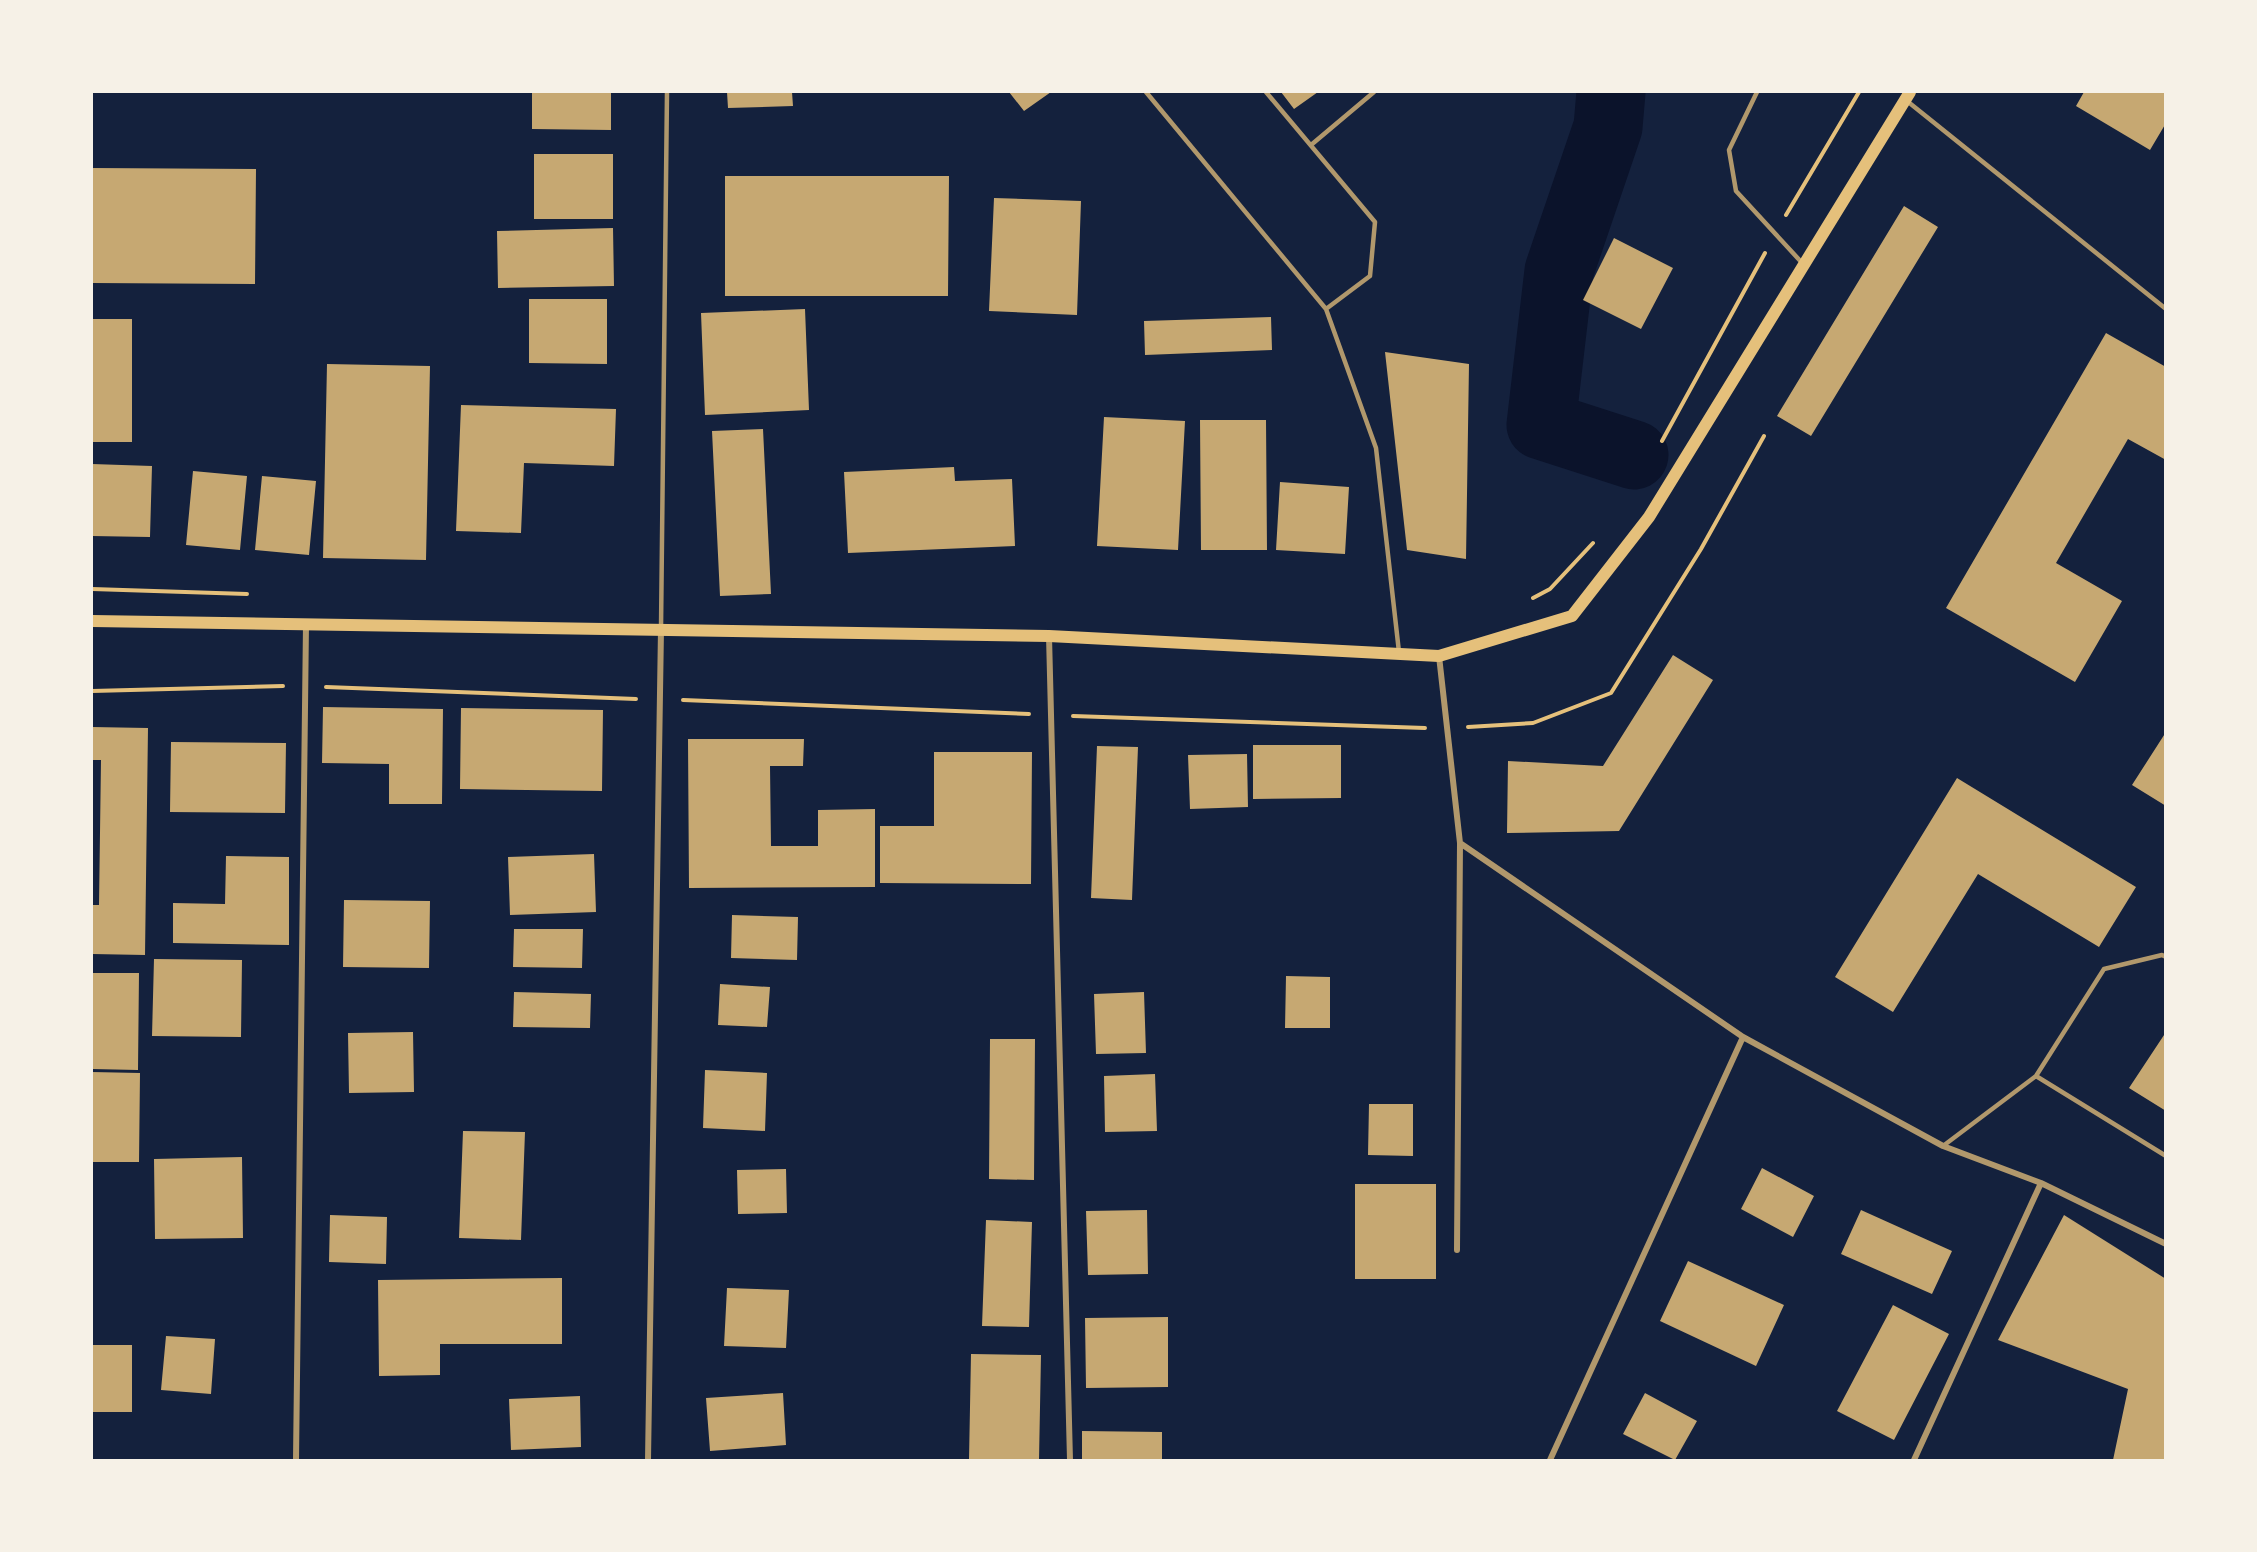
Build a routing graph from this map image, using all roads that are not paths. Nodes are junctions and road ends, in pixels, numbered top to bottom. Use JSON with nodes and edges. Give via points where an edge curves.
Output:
{"nodes":[{"id":1,"x":667,"y":92,"type":"edge"},
{"id":2,"x":1146,"y":92,"type":"edge"},
{"id":3,"x":1266,"y":92,"type":"edge"},
{"id":4,"x":1374,"y":92,"type":"edge"},
{"id":5,"x":1757,"y":92,"type":"edge"},
{"id":6,"x":1907,"y":95,"type":"edge"},
{"id":7,"x":1311,"y":145,"type":"junction"},
{"id":8,"x":1804,"y":265,"type":"junction"},
{"id":9,"x":1326,"y":309,"type":"junction"},
{"id":10,"x":2166,"y":309,"type":"edge"},
{"id":11,"x":92,"y":621,"type":"edge"},
{"id":12,"x":306,"y":624,"type":"junction"},
{"id":13,"x":662,"y":629,"type":"junction"},
{"id":14,"x":1049,"y":636,"type":"junction"},
{"id":15,"x":1400,"y":655,"type":"junction"},
{"id":16,"x":1439,"y":656,"type":"junction"},
{"id":17,"x":1460,"y":843,"type":"junction"},
{"id":18,"x":2166,"y":957,"type":"edge"},
{"id":19,"x":1743,"y":1037,"type":"junction"},
{"id":20,"x":2036,"y":1077,"type":"junction"},
{"id":21,"x":1943,"y":1146,"type":"junction"},
{"id":22,"x":2166,"y":1156,"type":"edge"},
{"id":23,"x":2041,"y":1183,"type":"junction"},
{"id":24,"x":2166,"y":1244,"type":"edge"},
{"id":25,"x":1457,"y":1250,"type":"dead end"},
{"id":26,"x":296,"y":1461,"type":"edge"},
{"id":27,"x":648,"y":1461,"type":"edge"},
{"id":28,"x":1070,"y":1461,"type":"edge"},
{"id":29,"x":1550,"y":1461,"type":"edge"},
{"id":30,"x":1914,"y":1461,"type":"edge"}],
"edges":[{"from":1,"to":13,"type":"lane"},
{"from":2,"to":9,"type":"lane"},
{"from":3,"to":7,"type":"lane"},
{"from":4,"to":7,"type":"lane"},
{"from":5,"to":8,"type":"lane","via":[[1729,150],[1736,191]]},
{"from":6,"to":8,"type":"main road"},
{"from":6,"to":10,"type":"lane"},
{"from":7,"to":9,"type":"lane","via":[[1375,222],[1370,276]]},
{"from":8,"to":16,"type":"main road","via":[[1649,517],[1572,615]]},
{"from":9,"to":15,"type":"lane","via":[[1376,448]]},
{"from":11,"to":12,"type":"main road"},
{"from":12,"to":13,"type":"main road"},
{"from":12,"to":26,"type":"street"},
{"from":13,"to":14,"type":"main road"},
{"from":13,"to":27,"type":"street"},
{"from":14,"to":15,"type":"main road"},
{"from":14,"to":28,"type":"street"},
{"from":15,"to":16,"type":"main road"},
{"from":16,"to":17,"type":"street"},
{"from":17,"to":19,"type":"street"},
{"from":17,"to":25,"type":"street"},
{"from":18,"to":20,"type":"lane","via":[[2104,969]]},
{"from":19,"to":21,"type":"street"},
{"from":19,"to":29,"type":"street"},
{"from":20,"to":21,"type":"lane"},
{"from":20,"to":22,"type":"lane"},
{"from":21,"to":23,"type":"street"},
{"from":23,"to":24,"type":"street"},
{"from":23,"to":30,"type":"street"}]}
